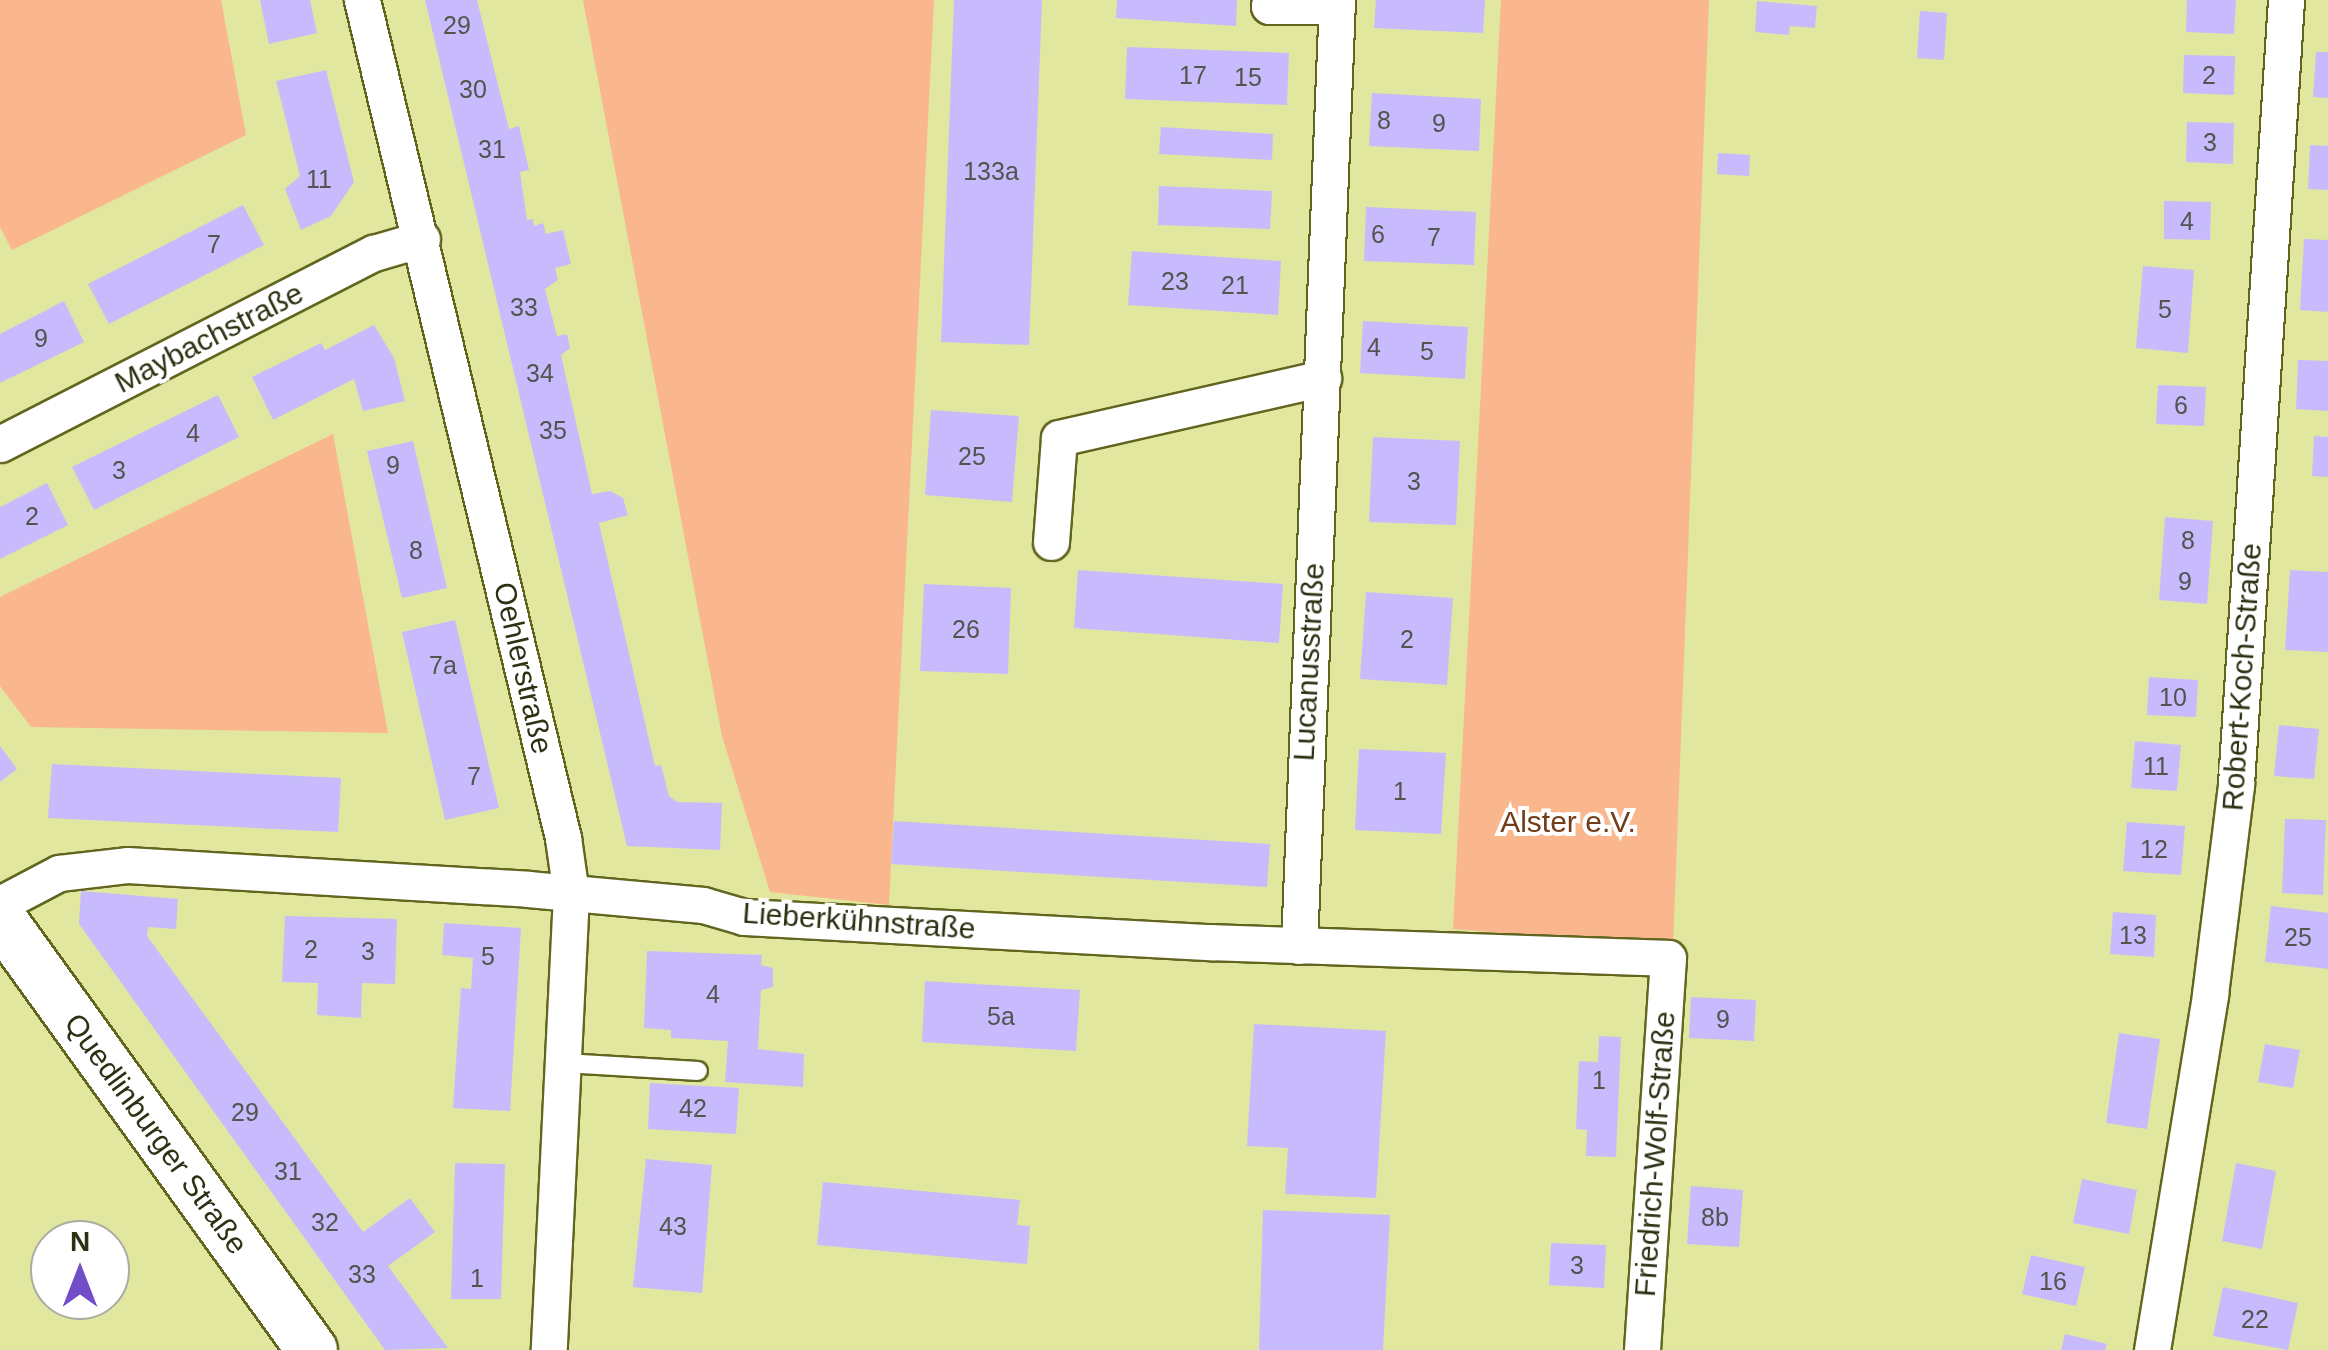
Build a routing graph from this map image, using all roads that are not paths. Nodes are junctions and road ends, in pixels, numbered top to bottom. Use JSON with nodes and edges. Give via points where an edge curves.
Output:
{"nodes":[{"id":1,"x":362,"y":0,"type":"edge"},
{"id":2,"x":1270,"y":0,"type":"edge"},
{"id":3,"x":2286,"y":0,"type":"edge"},
{"id":4,"x":1336,"y":3,"type":"edge"},
{"id":5,"x":422,"y":239,"type":"junction"},
{"id":6,"x":1323,"y":378,"type":"junction"},
{"id":7,"x":0,"y":444,"type":"edge"},
{"id":8,"x":1051,"y":542,"type":"dead end"},
{"id":9,"x":572,"y":894,"type":"junction"},
{"id":10,"x":0,"y":904,"type":"edge"},
{"id":11,"x":0,"y":918,"type":"edge"},
{"id":12,"x":1298,"y":946,"type":"junction"},
{"id":13,"x":1668,"y":958,"type":"joint"},
{"id":14,"x":565,"y":1063,"type":"junction"},
{"id":15,"x":698,"y":1071,"type":"dead end"},
{"id":16,"x":312,"y":1350,"type":"edge"},
{"id":17,"x":549,"y":1350,"type":"edge"},
{"id":18,"x":1642,"y":1350,"type":"edge"},
{"id":19,"x":2152,"y":1350,"type":"edge"}],
"edges":[{"from":1,"to":5,"type":"street","name":"Oehlerstraße"},
{"from":2,"to":4,"type":"street","name":"Lucanusstraße","via":[[1269,6]]},
{"from":3,"to":19,"type":"street","name":"Robert-Koch-Straße","via":[[2236,784],[2210,994]]},
{"from":4,"to":6,"type":"street","name":"Lucanusstraße"},
{"from":5,"to":7,"type":"street","name":"Maybachstraße","via":[[374,254]]},
{"from":5,"to":9,"type":"street","name":"Oehlerstraße"},
{"from":6,"to":8,"type":"street","via":[[1059,438]]},
{"from":6,"to":12,"type":"street","name":"Lucanusstraße"},
{"from":9,"to":10,"type":"street","name":"Lieberkühnstraße","via":[[127,866],[59,872]]},
{"from":9,"to":12,"type":"street","name":"Lieberkühnstraße","via":[[703,905],[744,917]]},
{"from":9,"to":14,"type":"street","name":"Oehlerstraße"},
{"from":11,"to":16,"type":"main road","name":"Quedlinburger Straße"},
{"from":12,"to":13,"type":"street","name":"Lieberkühnstraße"},
{"from":13,"to":18,"type":"street","name":"Friedrich-Wolf-Straße"},
{"from":14,"to":15,"type":"lane"},
{"from":14,"to":17,"type":"street","name":"Oehlerstraße"}]}
